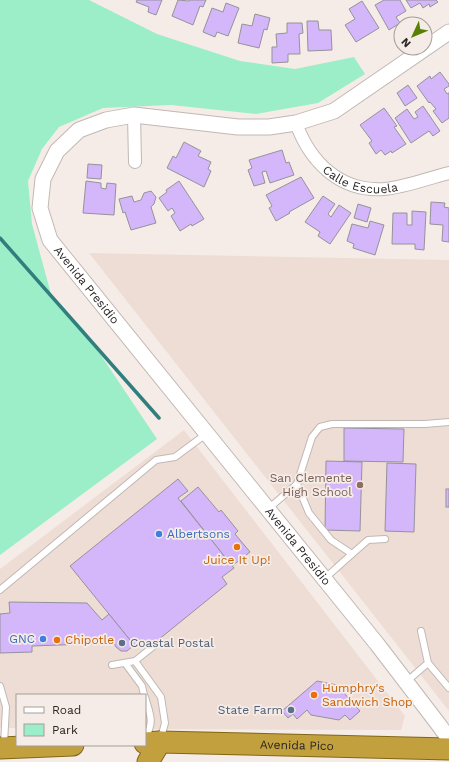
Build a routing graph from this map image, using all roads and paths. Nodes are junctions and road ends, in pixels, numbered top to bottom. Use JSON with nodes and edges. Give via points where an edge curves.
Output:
{"nodes":[{"id":1,"x":449,"y":32,"type":"edge"},
{"id":2,"x":134,"y":115,"type":"junction"},
{"id":3,"x":296,"y":123,"type":"junction"},
{"id":4,"x":135,"y":162,"type":"dead end"},
{"id":5,"x":449,"y":173,"type":"edge"},
{"id":6,"x":449,"y":422,"type":"edge"},
{"id":7,"x":206,"y":434,"type":"junction"},
{"id":8,"x":297,"y":484,"type":"junction"},
{"id":9,"x":268,"y":510,"type":"junction"},
{"id":10,"x":385,"y":539,"type":"dead end"},
{"id":11,"x":352,"y":554,"type":"junction"},
{"id":12,"x":324,"y":579,"type":"junction"},
{"id":13,"x":0,"y":590,"type":"edge"},
{"id":14,"x":421,"y":631,"type":"dead end"},
{"id":15,"x":155,"y":645,"type":"dead end"},
{"id":16,"x":135,"y":661,"type":"junction"},
{"id":17,"x":125,"y":662,"type":"junction"},
{"id":18,"x":428,"y":663,"type":"junction"},
{"id":19,"x":112,"y":665,"type":"dead end"},
{"id":20,"x":406,"y":682,"type":"junction"},
{"id":21,"x":0,"y":686,"type":"edge"},
{"id":22,"x":449,"y":688,"type":"edge"},
{"id":23,"x":144,"y":694,"type":"edge"},
{"id":24,"x":146,"y":700,"type":"edge"},
{"id":25,"x":449,"y":739,"type":"edge"},
{"id":26,"x":150,"y":741,"type":"edge"},
{"id":27,"x":49,"y":746,"type":"edge"},
{"id":28,"x":2,"y":748,"type":"edge"},
{"id":29,"x":449,"y":749,"type":"edge"},
{"id":30,"x":148,"y":762,"type":"edge"}],
"edges":[{"from":1,"to":3,"type":"street","name":"Avenida Presidio","via":[[334,111]]},
{"from":2,"to":3,"type":"street","name":"Avenida Presidio","via":[[238,127],[269,127]]},
{"from":2,"to":4,"type":"street"},
{"from":2,"to":7,"type":"street","name":"Avenida Presidio","via":[[106,120],[79,130],[57,151],[43,179],[40,208],[50,240]]},
{"from":3,"to":5,"type":"street","name":"Calle Escuela","via":[[304,142],[322,167],[336,178],[360,188],[385,189]]},
{"from":6,"to":8,"type":"lane","via":[[332,424],[320,427],[312,437]]},
{"from":7,"to":9,"type":"street","name":"Avenida Presidio"},
{"from":7,"to":13,"type":"lane","via":[[175,457],[156,460]]},
{"from":8,"to":9,"type":"lane"},
{"from":8,"to":11,"type":"lane","via":[[309,513],[331,540]]},
{"from":9,"to":12,"type":"street","name":"Avenida Presidio"},
{"from":10,"to":11,"type":"lane","via":[[368,540]]},
{"from":11,"to":12,"type":"lane"},
{"from":12,"to":20,"type":"street","name":"Avenida Presidio"},
{"from":14,"to":18,"type":"lane"},
{"from":15,"to":16,"type":"lane"},
{"from":16,"to":17,"type":"lane"},
{"from":16,"to":26,"type":"lane","via":[[161,697],[165,722]]},
{"from":17,"to":19,"type":"lane"},
{"from":17,"to":23,"type":"lane","via":[[142,686]]},
{"from":18,"to":20,"type":"lane"},
{"from":18,"to":22,"type":"lane"},
{"from":20,"to":25,"type":"street","name":"Avenida Presidio"},
{"from":21,"to":28,"type":"lane","via":[[6,707]]},
{"from":24,"to":26,"type":"lane","via":[[152,722],[149,731]]},
{"from":26,"to":29,"type":"highway","name":"Avenida Pico"},
{"from":26,"to":30,"type":"highway"},
{"from":27,"to":28,"type":"highway"}]}
